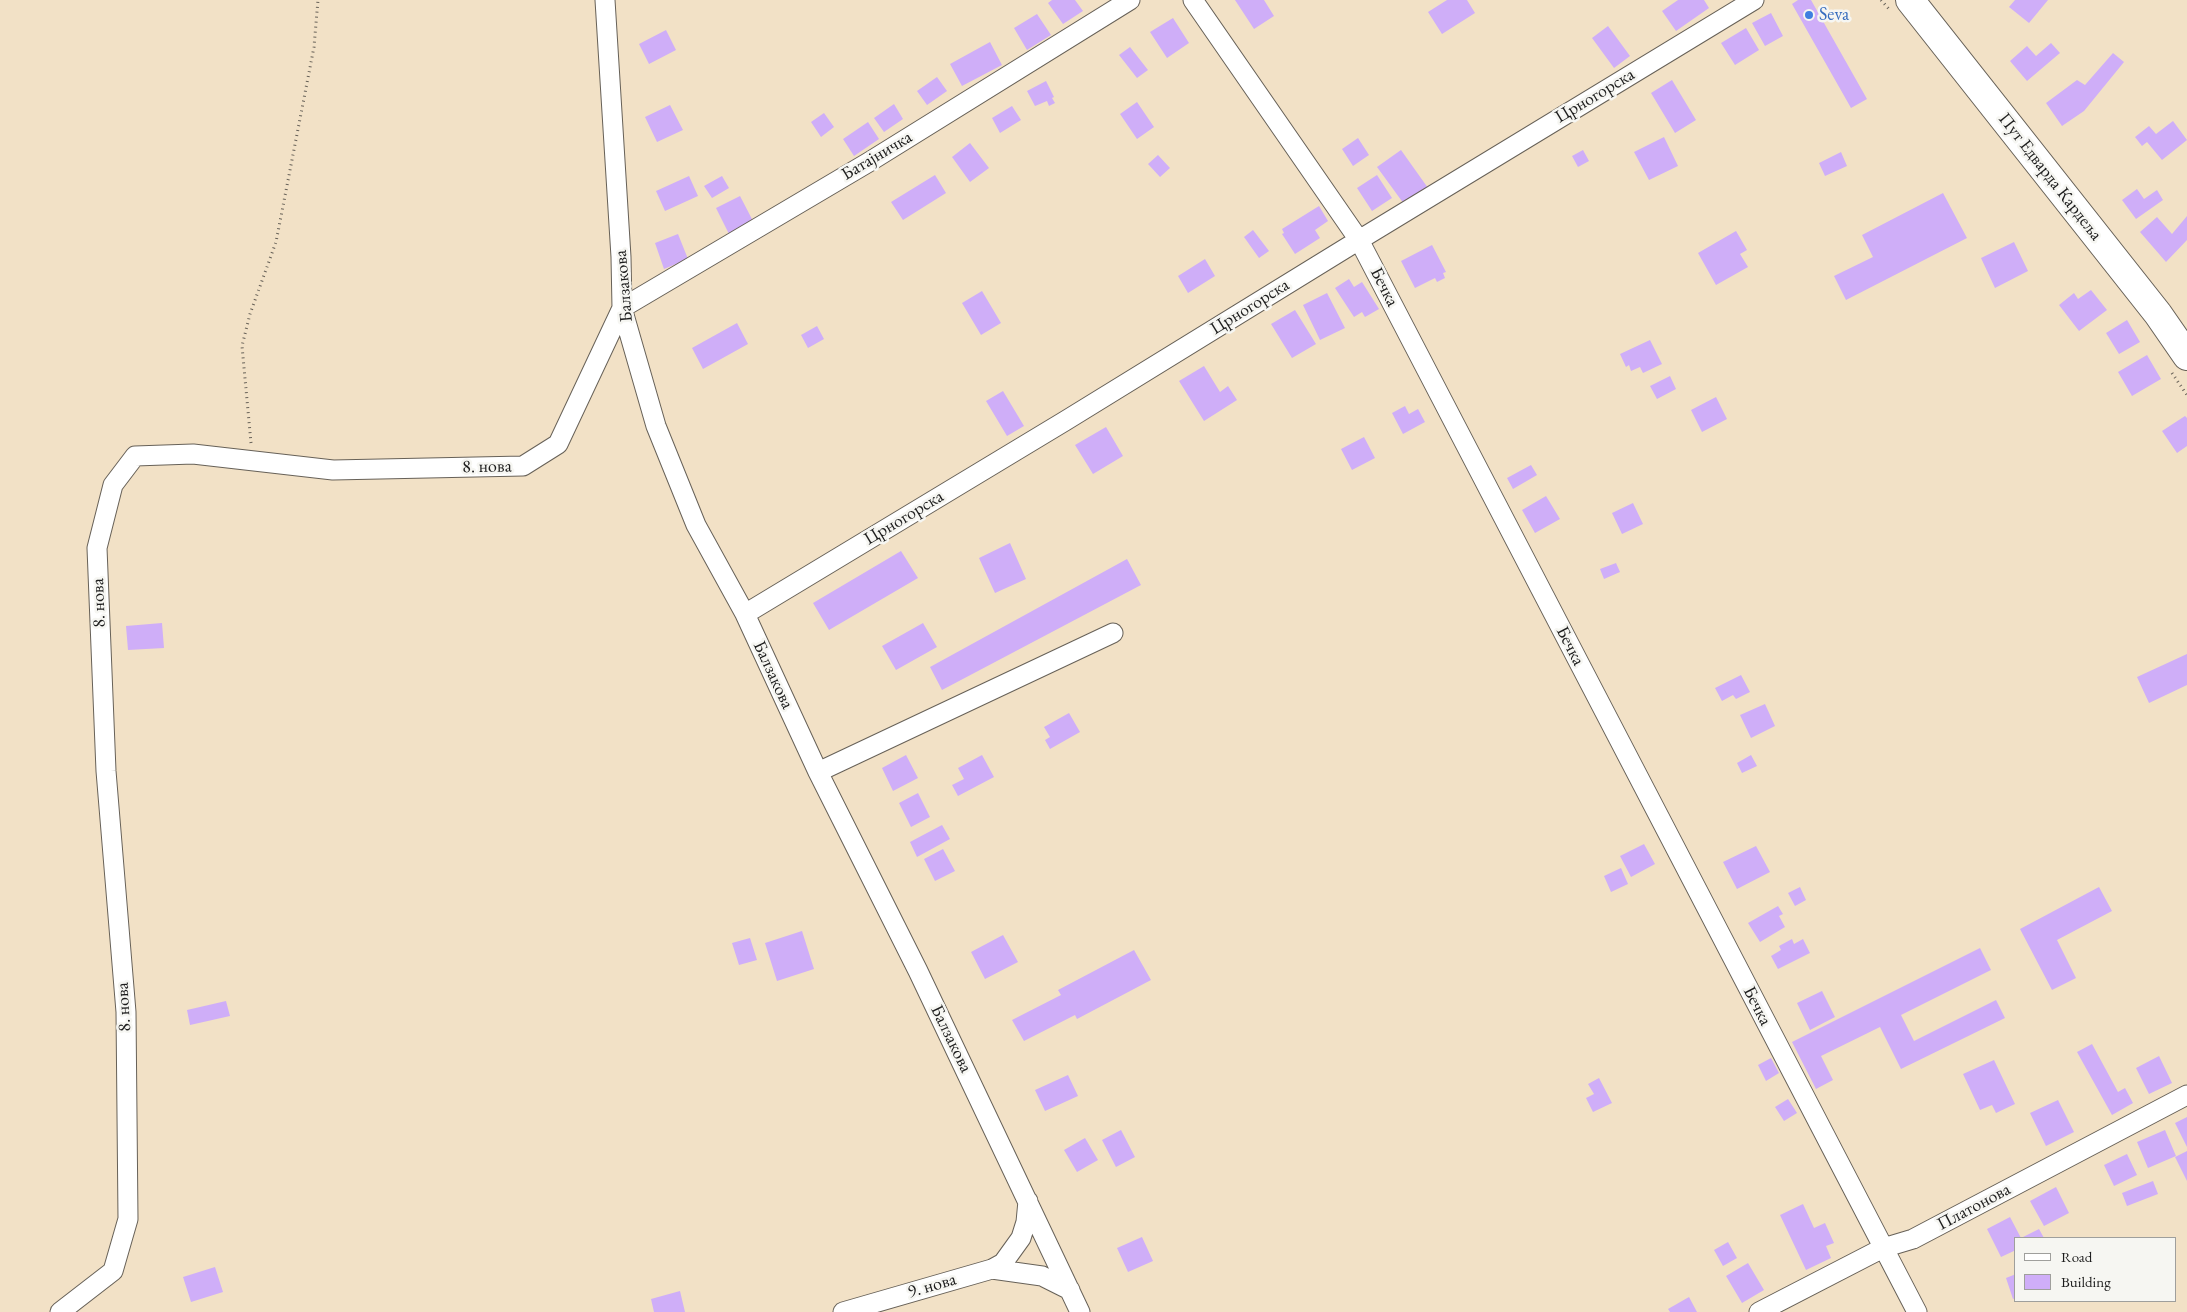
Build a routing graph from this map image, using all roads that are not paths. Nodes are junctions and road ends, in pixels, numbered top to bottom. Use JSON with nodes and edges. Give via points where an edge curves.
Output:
{"nodes":[{"id":1,"x":605,"y":0,"type":"edge"},
{"id":2,"x":1130,"y":0,"type":"edge"},
{"id":3,"x":1193,"y":0,"type":"edge"},
{"id":4,"x":1754,"y":0,"type":"edge"},
{"id":5,"x":1910,"y":0,"type":"edge"},
{"id":6,"x":1359,"y":240,"type":"junction"},
{"id":7,"x":622,"y":308,"type":"junction"},
{"id":8,"x":2187,"y":356,"type":"edge"},
{"id":9,"x":744,"y":614,"type":"junction"},
{"id":10,"x":1113,"y":633,"type":"dead end"},
{"id":11,"x":818,"y":772,"type":"junction"},
{"id":12,"x":2187,"y":1095,"type":"edge"},
{"id":13,"x":1028,"y":1200,"type":"junction"},
{"id":14,"x":1883,"y":1248,"type":"junction"},
{"id":15,"x":992,"y":1269,"type":"junction"},
{"id":16,"x":1070,"y":1290,"type":"junction"},
{"id":17,"x":60,"y":1312,"type":"edge"},
{"id":18,"x":843,"y":1312,"type":"edge"},
{"id":19,"x":1080,"y":1312,"type":"edge"},
{"id":20,"x":1759,"y":1312,"type":"edge"},
{"id":21,"x":1917,"y":1312,"type":"edge"}],
"edges":[{"from":1,"to":7,"type":"street","name":"Балзакова"},
{"from":2,"to":7,"type":"street","name":"Батајничка","via":[[868,162]]},
{"from":3,"to":6,"type":"street","name":"Бечка"},
{"from":4,"to":6,"type":"street","name":"Црногорска"},
{"from":5,"to":8,"type":"main road","name":"Пут Едварда Кардеља","via":[[2158,314]]},
{"from":6,"to":9,"type":"street","name":"Црногорска"},
{"from":6,"to":14,"type":"street","name":"Бечка"},
{"from":7,"to":9,"type":"street","name":"Балзакова","via":[[656,426],[696,525]]},
{"from":7,"to":17,"type":"street","name":"8. нова","via":[[558,444],[523,466],[332,470],[193,454],[134,456],[113,485],[96,548],[106,772],[126,1012],[128,1219],[113,1271]]},
{"from":9,"to":11,"type":"street","name":"Балзакова"},
{"from":10,"to":11,"type":"street"},
{"from":11,"to":13,"type":"street","name":"Балзакова"},
{"from":12,"to":14,"type":"street","name":"Платонова","via":[[1913,1239]]},
{"from":13,"to":15,"type":"street","name":"9. нова","via":[[1026,1222],[1020,1238],[1003,1263]]},
{"from":13,"to":16,"type":"street","name":"Балзакова"},
{"from":14,"to":20,"type":"street","name":"Платонова"},
{"from":14,"to":21,"type":"street","name":"Бечка"},
{"from":15,"to":16,"type":"street","name":"9. нова","via":[[1042,1276]]},
{"from":15,"to":18,"type":"street","name":"9. нова"},
{"from":16,"to":19,"type":"street","name":"Балзакова"}]}
